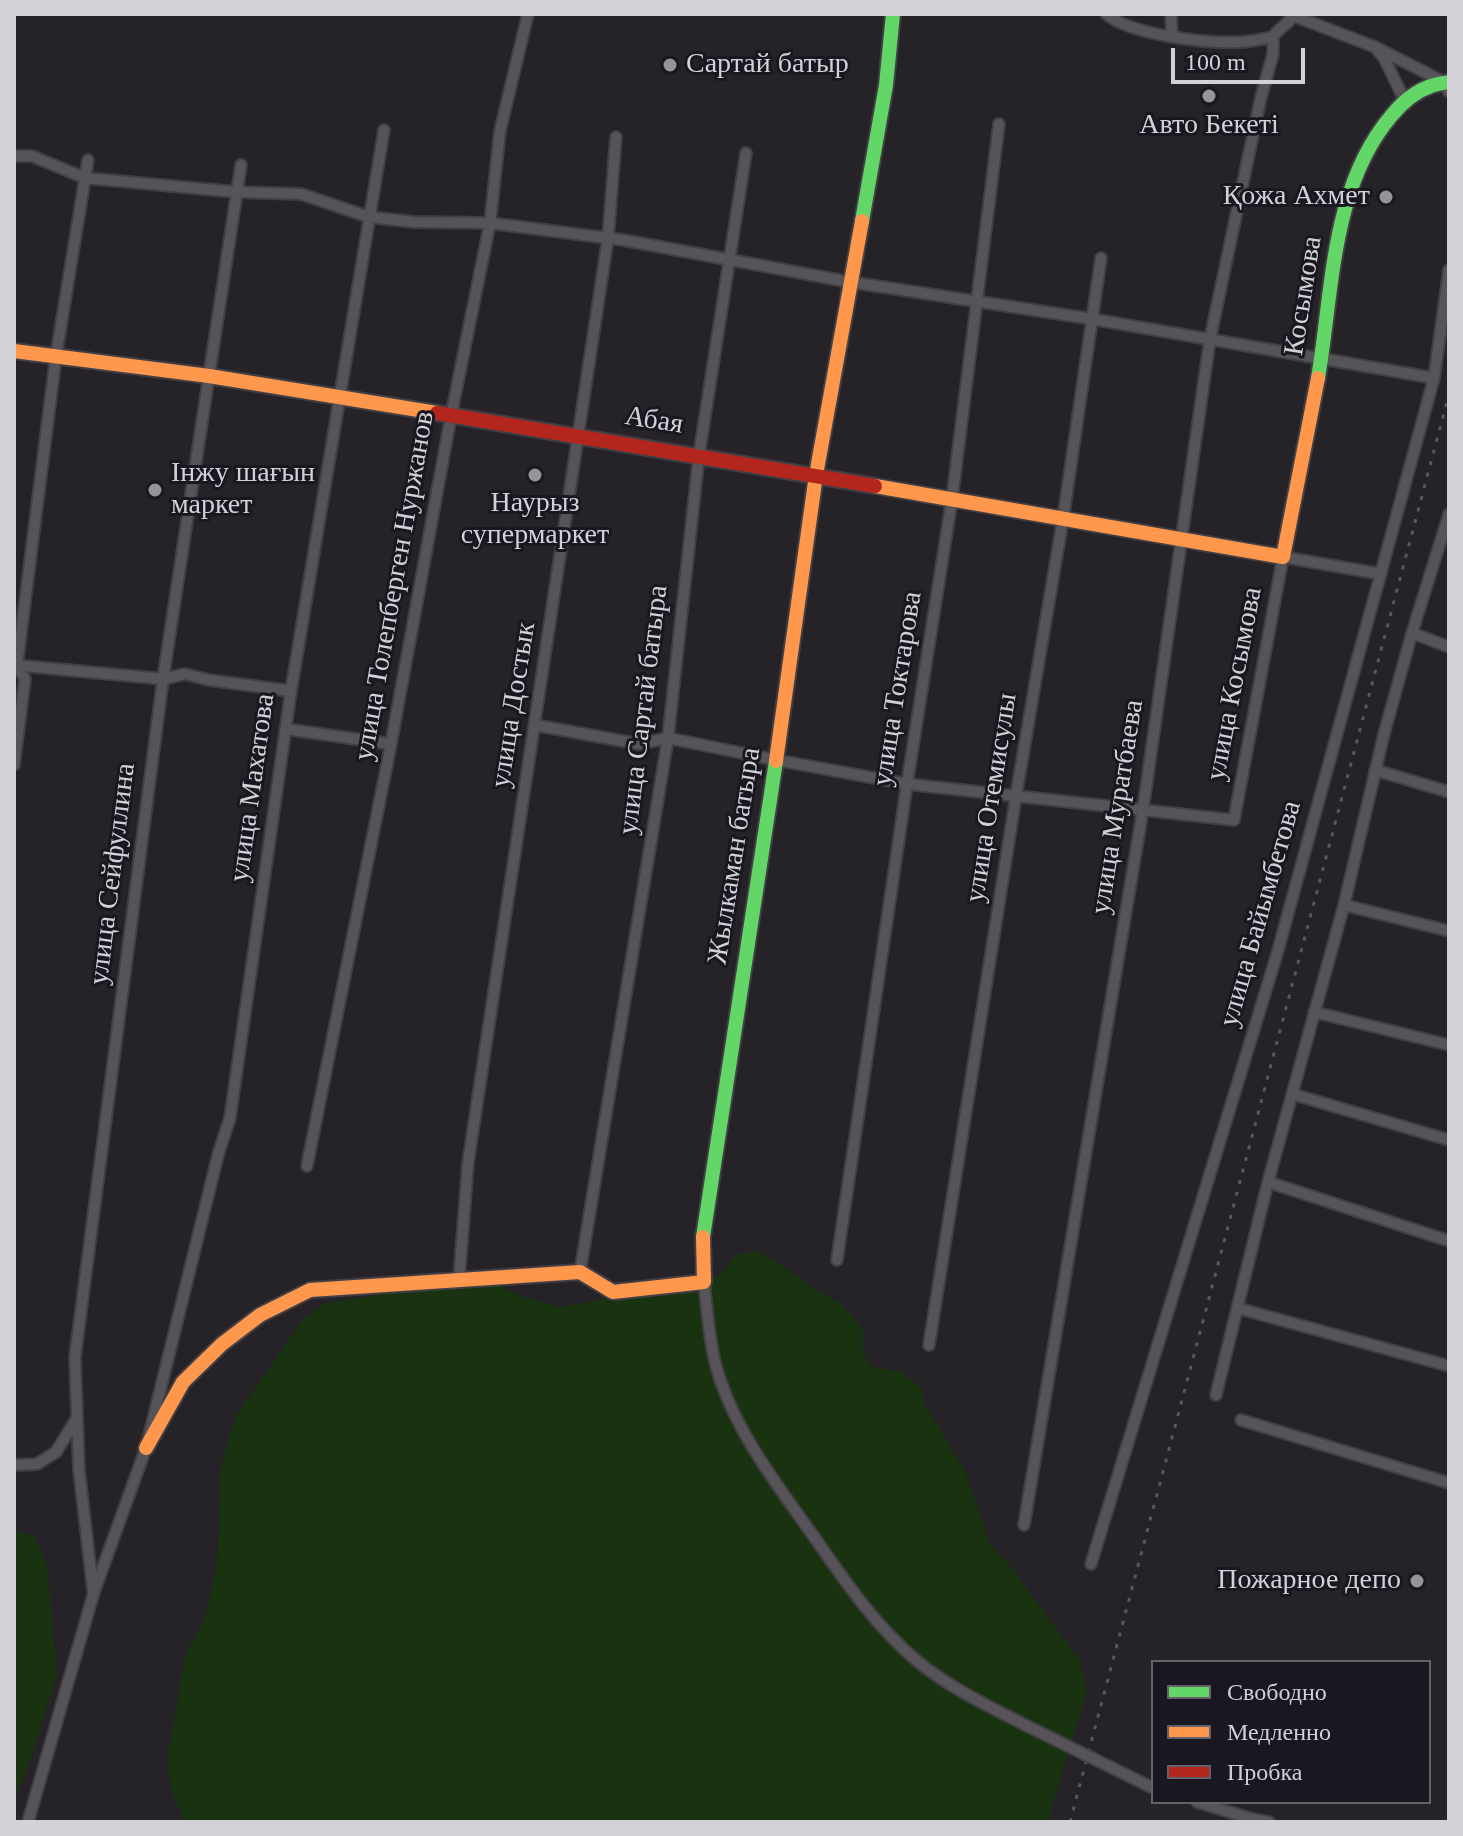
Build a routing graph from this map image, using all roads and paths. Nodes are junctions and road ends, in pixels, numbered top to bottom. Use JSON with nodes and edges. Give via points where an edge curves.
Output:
{"nodes":[{"id":1,"x":528,"y":14,"type":"edge"},
{"id":2,"x":893,"y":14,"type":"edge"},
{"id":3,"x":1171,"y":14,"type":"edge"},
{"id":4,"x":1108,"y":15,"type":"edge"},
{"id":5,"x":1291,"y":15,"type":"edge"},
{"id":6,"x":1172,"y":36,"type":"junction"},
{"id":7,"x":1273,"y":37,"type":"junction"},
{"id":8,"x":1375,"y":47,"type":"junction"},
{"id":9,"x":1447,"y":86,"type":"edge"},
{"id":10,"x":1405,"y":101,"type":"junction"},
{"id":11,"x":999,"y":124,"type":"dead end"},
{"id":12,"x":384,"y":130,"type":"dead end"},
{"id":13,"x":616,"y":137,"type":"dead end"},
{"id":14,"x":746,"y":153,"type":"dead end"},
{"id":15,"x":14,"y":156,"type":"edge"},
{"id":16,"x":88,"y":160,"type":"dead end"},
{"id":17,"x":241,"y":165,"type":"dead end"},
{"id":18,"x":85,"y":178,"type":"junction"},
{"id":19,"x":237,"y":192,"type":"junction"},
{"id":20,"x":369,"y":217,"type":"junction"},
{"id":21,"x":490,"y":223,"type":"junction"},
{"id":22,"x":608,"y":238,"type":"junction"},
{"id":23,"x":1101,"y":258,"type":"dead end"},
{"id":24,"x":729,"y":261,"type":"junction"},
{"id":25,"x":1449,"y":270,"type":"edge"},
{"id":26,"x":850,"y":282,"type":"junction"},
{"id":27,"x":977,"y":302,"type":"junction"},
{"id":28,"x":1092,"y":319,"type":"junction"},
{"id":29,"x":1210,"y":339,"type":"junction"},
{"id":30,"x":14,"y":351,"type":"edge"},
{"id":31,"x":56,"y":356,"type":"junction"},
{"id":32,"x":1321,"y":357,"type":"junction"},
{"id":33,"x":209,"y":376,"type":"junction"},
{"id":34,"x":1434,"y":378,"type":"junction"},
{"id":35,"x":339,"y":397,"type":"junction"},
{"id":36,"x":451,"y":416,"type":"junction"},
{"id":37,"x":579,"y":435,"type":"junction"},
{"id":38,"x":699,"y":455,"type":"junction"},
{"id":39,"x":816,"y":475,"type":"junction"},
{"id":40,"x":952,"y":499,"type":"junction"},
{"id":41,"x":1449,"y":514,"type":"edge"},
{"id":42,"x":1063,"y":519,"type":"junction"},
{"id":43,"x":1182,"y":539,"type":"junction"},
{"id":44,"x":1283,"y":557,"type":"junction"},
{"id":45,"x":1381,"y":574,"type":"junction"},
{"id":46,"x":1412,"y":633,"type":"junction"},
{"id":47,"x":1449,"y":647,"type":"edge"},
{"id":48,"x":15,"y":665,"type":"edge"},
{"id":49,"x":163,"y":679,"type":"junction"},
{"id":50,"x":291,"y":691,"type":"junction"},
{"id":51,"x":535,"y":725,"type":"junction"},
{"id":52,"x":286,"y":729,"type":"junction"},
{"id":53,"x":668,"y":738,"type":"junction"},
{"id":54,"x":391,"y":744,"type":"junction"},
{"id":55,"x":776,"y":760,"type":"junction"},
{"id":56,"x":14,"y":765,"type":"edge"},
{"id":57,"x":1375,"y":770,"type":"junction"},
{"id":58,"x":907,"y":784,"type":"junction"},
{"id":59,"x":1449,"y":792,"type":"edge"},
{"id":60,"x":1016,"y":796,"type":"junction"},
{"id":61,"x":1143,"y":809,"type":"junction"},
{"id":62,"x":1344,"y":905,"type":"junction"},
{"id":63,"x":1449,"y":931,"type":"edge"},
{"id":64,"x":1314,"y":1012,"type":"junction"},
{"id":65,"x":1449,"y":1045,"type":"edge"},
{"id":66,"x":1292,"y":1094,"type":"junction"},
{"id":67,"x":1449,"y":1140,"type":"edge"},
{"id":68,"x":307,"y":1166,"type":"dead end"},
{"id":69,"x":1268,"y":1182,"type":"junction"},
{"id":70,"x":1449,"y":1241,"type":"edge"},
{"id":71,"x":837,"y":1260,"type":"dead end"},
{"id":72,"x":580,"y":1272,"type":"junction"},
{"id":73,"x":459,"y":1280,"type":"junction"},
{"id":74,"x":704,"y":1282,"type":"junction"},
{"id":75,"x":1237,"y":1308,"type":"junction"},
{"id":76,"x":929,"y":1345,"type":"dead end"},
{"id":77,"x":1449,"y":1366,"type":"edge"},
{"id":78,"x":1216,"y":1395,"type":"dead end"},
{"id":79,"x":77,"y":1418,"type":"junction"},
{"id":80,"x":1241,"y":1420,"type":"dead end"},
{"id":81,"x":146,"y":1448,"type":"junction"},
{"id":82,"x":14,"y":1465,"type":"edge"},
{"id":83,"x":1449,"y":1483,"type":"edge"},
{"id":84,"x":1024,"y":1525,"type":"dead end"},
{"id":85,"x":1091,"y":1564,"type":"dead end"},
{"id":86,"x":94,"y":1592,"type":"junction"},
{"id":87,"x":1151,"y":1787,"type":"edge"},
{"id":88,"x":1203,"y":1804,"type":"edge"},
{"id":89,"x":28,"y":1822,"type":"edge"},
{"id":90,"x":1269,"y":1822,"type":"edge"}],
"edges":[{"from":1,"to":21,"type":"street","name":"улица Толепберген Нуржанов","via":[[500,131]]},
{"from":2,"to":26,"type":"street","name":"Жылкаман батыра","via":[[886,85]]},
{"from":3,"to":6,"type":"street"},
{"from":4,"to":6,"type":"street","via":[[1120,24]]},
{"from":5,"to":7,"type":"street"},
{"from":5,"to":8,"type":"street"},
{"from":6,"to":7,"type":"street","via":[[1232,42]]},
{"from":7,"to":29,"type":"street","name":"улица Муратбаева"},
{"from":8,"to":9,"type":"street"},
{"from":8,"to":10,"type":"street"},
{"from":9,"to":10,"type":"street","name":"Косымова","via":[[1426,87]]},
{"from":10,"to":32,"type":"street","name":"Косымова","via":[[1381,129],[1349,194]]},
{"from":11,"to":27,"type":"street","name":"улица Токтарова"},
{"from":12,"to":20,"type":"street","name":"улица Махатова"},
{"from":13,"to":22,"type":"street","name":"улица Достык"},
{"from":14,"to":24,"type":"street","name":"улица Сартай батыра"},
{"from":15,"to":18,"type":"street","via":[[32,156]]},
{"from":16,"to":18,"type":"street"},
{"from":17,"to":19,"type":"street","name":"улица Сейфуллина"},
{"from":18,"to":19,"type":"street"},
{"from":18,"to":31,"type":"street"},
{"from":19,"to":20,"type":"street","via":[[301,194]]},
{"from":19,"to":33,"type":"street","name":"улица Сейфуллина"},
{"from":20,"to":21,"type":"street"},
{"from":20,"to":35,"type":"street","name":"улица Махатова"},
{"from":21,"to":22,"type":"street"},
{"from":21,"to":36,"type":"street","name":"улица Толепберген Нуржанов"},
{"from":22,"to":24,"type":"street"},
{"from":22,"to":37,"type":"street","name":"улица Достык"},
{"from":23,"to":28,"type":"street","name":"улица Отемисулы"},
{"from":24,"to":26,"type":"street"},
{"from":24,"to":38,"type":"street","name":"улица Сартай батыра"},
{"from":25,"to":34,"type":"street","name":"улица Байымбетова"},
{"from":26,"to":27,"type":"street"},
{"from":26,"to":39,"type":"street","name":"Жылкаман батыра"},
{"from":27,"to":28,"type":"street"},
{"from":27,"to":40,"type":"street","name":"улица Токтарова"},
{"from":28,"to":29,"type":"street"},
{"from":28,"to":42,"type":"street","name":"улица Отемисулы"},
{"from":29,"to":32,"type":"street"},
{"from":29,"to":43,"type":"street","name":"улица Муратбаева"},
{"from":30,"to":31,"type":"street","name":"Абая"},
{"from":31,"to":33,"type":"street","name":"Абая"},
{"from":31,"to":48,"type":"street"},
{"from":32,"to":34,"type":"street"},
{"from":32,"to":44,"type":"street","name":"Косымова"},
{"from":33,"to":35,"type":"street","name":"Абая"},
{"from":33,"to":49,"type":"street","name":"улица Сейфуллина"},
{"from":34,"to":45,"type":"street","name":"улица Байымбетова"},
{"from":35,"to":36,"type":"street","name":"Абая"},
{"from":35,"to":50,"type":"street","name":"улица Махатова"},
{"from":36,"to":37,"type":"street","name":"Абая"},
{"from":36,"to":54,"type":"street","name":"улица Толепберген Нуржанов"},
{"from":37,"to":38,"type":"street","name":"Абая"},
{"from":37,"to":51,"type":"street","name":"улица Достык"},
{"from":38,"to":39,"type":"street","name":"Абая"},
{"from":38,"to":53,"type":"street","name":"улица Сартай батыра"},
{"from":39,"to":40,"type":"street","name":"Абая"},
{"from":39,"to":55,"type":"street","name":"Жылкаман батыра"},
{"from":40,"to":42,"type":"street","name":"Абая"},
{"from":40,"to":58,"type":"street","name":"улица Токтарова"},
{"from":41,"to":46,"type":"street"},
{"from":42,"to":43,"type":"street","name":"Абая"},
{"from":42,"to":60,"type":"street","name":"улица Отемисулы"},
{"from":43,"to":44,"type":"street","name":"Абая"},
{"from":43,"to":61,"type":"street","name":"улица Муратбаева"},
{"from":44,"to":45,"type":"street"},
{"from":44,"to":61,"type":"street","name":"улица Косымова","via":[[1234,820]]},
{"from":45,"to":85,"type":"street","name":"улица Байымбетова","via":[[1277,954]]},
{"from":46,"to":47,"type":"street"},
{"from":46,"to":57,"type":"street"},
{"from":48,"to":49,"type":"street"},
{"from":48,"to":56,"type":"street","via":[[25,679]]},
{"from":49,"to":50,"type":"street","via":[[185,674]]},
{"from":49,"to":79,"type":"street","name":"улица Сейфуллина","via":[[75,1357]]},
{"from":50,"to":52,"type":"street","name":"улица Махатова"},
{"from":51,"to":53,"type":"street","via":[[639,744]]},
{"from":51,"to":73,"type":"street","name":"улица Достык","via":[[468,1163]]},
{"from":52,"to":54,"type":"street"},
{"from":52,"to":81,"type":"street","name":"улица Махатова","via":[[230,1118]]},
{"from":53,"to":55,"type":"street"},
{"from":53,"to":72,"type":"street","name":"улица Сартай батыра"},
{"from":54,"to":68,"type":"street","name":"улица Толепберген Нуржанов"},
{"from":55,"to":58,"type":"street"},
{"from":55,"to":74,"type":"street","name":"Жылкаман батыра","via":[[702,1243]]},
{"from":57,"to":59,"type":"street"},
{"from":57,"to":62,"type":"street"},
{"from":58,"to":60,"type":"street"},
{"from":58,"to":71,"type":"street","name":"улица Токтарова"},
{"from":60,"to":61,"type":"street"},
{"from":60,"to":76,"type":"street","name":"улица Отемисулы"},
{"from":61,"to":84,"type":"street","name":"улица Муратбаева"},
{"from":62,"to":63,"type":"street"},
{"from":62,"to":64,"type":"street"},
{"from":64,"to":65,"type":"street"},
{"from":64,"to":66,"type":"street"},
{"from":66,"to":67,"type":"street"},
{"from":66,"to":69,"type":"street"},
{"from":69,"to":70,"type":"street"},
{"from":69,"to":75,"type":"street"},
{"from":72,"to":73,"type":"street"},
{"from":72,"to":74,"type":"street","via":[[613,1292]]},
{"from":73,"to":81,"type":"street","via":[[310,1290],[260,1315],[183,1382]]},
{"from":74,"to":87,"type":"street","bridge":true,"via":[[715,1365],[729,1403],[753,1448],[854,1594],[915,1660],[948,1683]]},
{"from":75,"to":77,"type":"street"},
{"from":75,"to":78,"type":"street"},
{"from":79,"to":82,"type":"street","via":[[56,1452],[37,1464]]},
{"from":79,"to":86,"type":"street","name":"улица Сейфуллина"},
{"from":80,"to":83,"type":"street"},
{"from":81,"to":86,"type":"street","name":"улица Махатова"},
{"from":86,"to":89,"type":"street","name":"улица Махатова"},
{"from":88,"to":90,"type":"street"}]}
